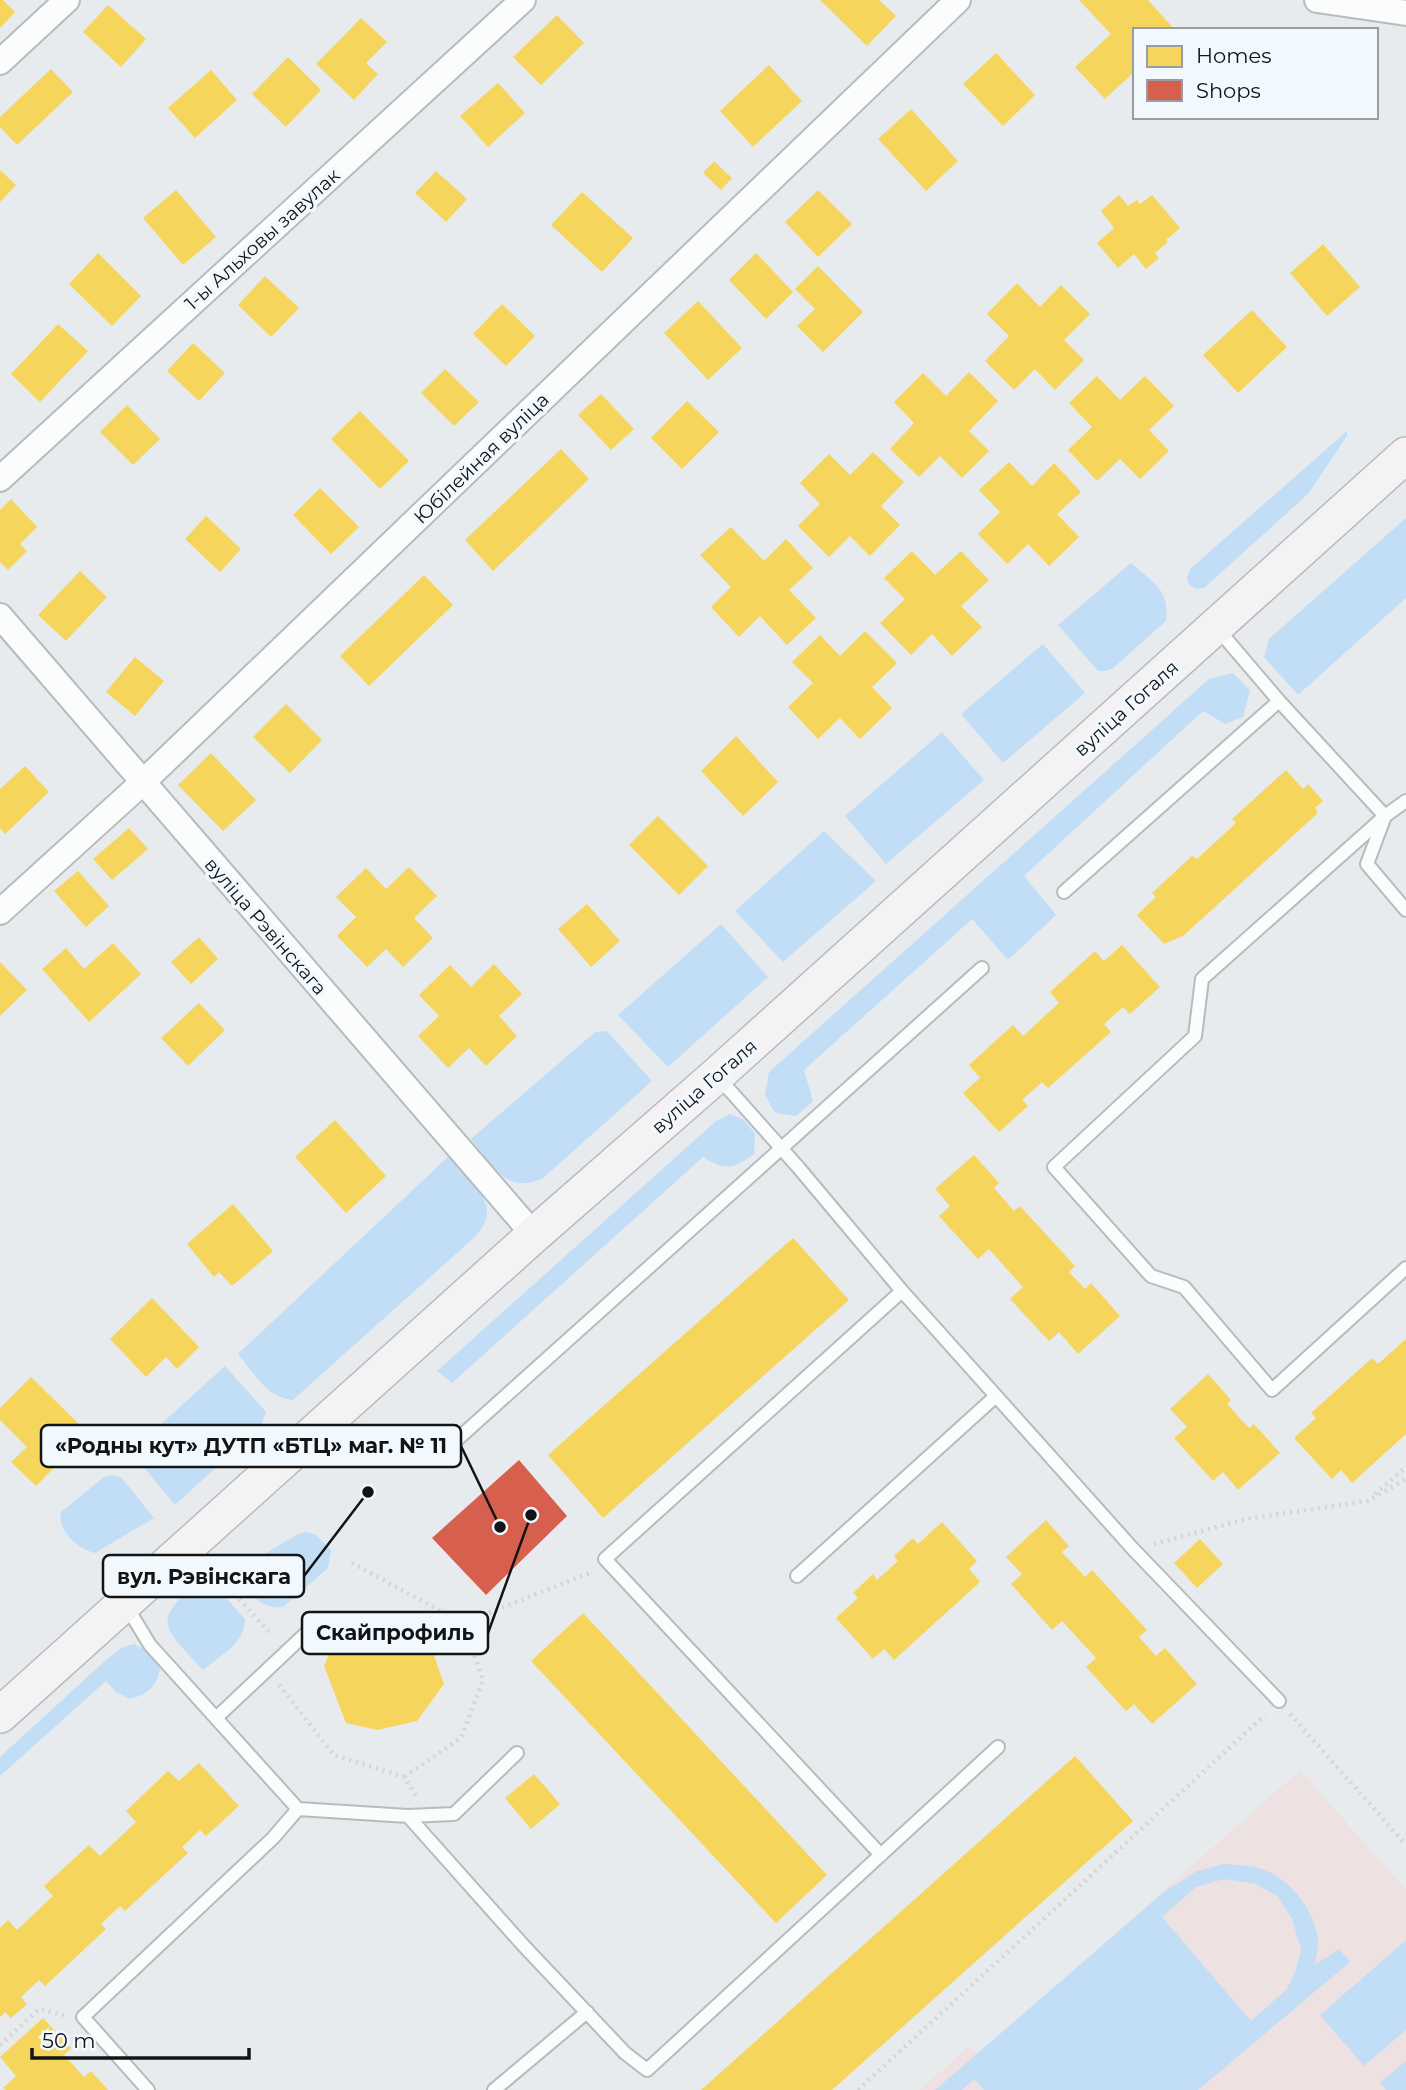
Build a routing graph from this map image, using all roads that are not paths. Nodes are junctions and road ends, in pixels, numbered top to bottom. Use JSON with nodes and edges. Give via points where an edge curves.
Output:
{"nodes":[{"id":1,"x":67,"y":0,"type":"edge"},
{"id":2,"x":523,"y":0,"type":"edge"},
{"id":3,"x":958,"y":0,"type":"edge"},
{"id":4,"x":1317,"y":0,"type":"edge"},
{"id":5,"x":1406,"y":13,"type":"edge"},
{"id":6,"x":0,"y":62,"type":"edge"},
{"id":7,"x":1406,"y":455,"type":"edge"},
{"id":8,"x":0,"y":479,"type":"edge"},
{"id":9,"x":0,"y":616,"type":"edge"},
{"id":10,"x":1216,"y":627,"type":"junction"},
{"id":11,"x":1279,"y":701,"type":"junction"},
{"id":12,"x":142,"y":783,"type":"junction"},
{"id":13,"x":1406,"y":801,"type":"edge"},
{"id":14,"x":1385,"y":816,"type":"junction"},
{"id":15,"x":1064,"y":892,"type":"dead end"},
{"id":16,"x":1406,"y":910,"type":"edge"},
{"id":17,"x":0,"y":912,"type":"edge"},
{"id":18,"x":982,"y":968,"type":"dead end"},
{"id":19,"x":717,"y":1075,"type":"junction"},
{"id":20,"x":782,"y":1149,"type":"junction"},
{"id":21,"x":534,"y":1235,"type":"junction"},
{"id":22,"x":1406,"y":1268,"type":"edge"},
{"id":23,"x":902,"y":1291,"type":"junction"},
{"id":24,"x":996,"y":1396,"type":"junction"},
{"id":25,"x":441,"y":1454,"type":"dead end"},
{"id":26,"x":797,"y":1576,"type":"dead end"},
{"id":27,"x":125,"y":1604,"type":"junction"},
{"id":28,"x":320,"y":1620,"type":"dead end"},
{"id":29,"x":1279,"y":1701,"type":"road end"},
{"id":30,"x":0,"y":1715,"type":"edge"},
{"id":31,"x":217,"y":1717,"type":"junction"},
{"id":32,"x":998,"y":1746,"type":"dead end"},
{"id":33,"x":517,"y":1753,"type":"dead end"},
{"id":34,"x":298,"y":1809,"type":"junction"},
{"id":35,"x":408,"y":1816,"type":"junction"},
{"id":36,"x":881,"y":1855,"type":"junction"},
{"id":37,"x":587,"y":2012,"type":"junction"},
{"id":38,"x":148,"y":2090,"type":"edge"},
{"id":39,"x":494,"y":2090,"type":"edge"}],
"edges":[{"from":1,"to":6,"type":"street"},
{"from":2,"to":8,"type":"street","name":"1-ы Альховы завулак"},
{"from":3,"to":12,"type":"street","name":"Юбілейная вуліца"},
{"from":4,"to":5,"type":"street"},
{"from":7,"to":10,"type":"main road","name":"вуліца Гогаля"},
{"from":9,"to":12,"type":"street","name":"вуліца Рэвінскага"},
{"from":10,"to":11,"type":"lane"},
{"from":10,"to":19,"type":"main road","name":"вуліца Гогаля"},
{"from":11,"to":14,"type":"lane"},
{"from":11,"to":15,"type":"lane"},
{"from":12,"to":17,"type":"street","name":"Юбілейная вуліца"},
{"from":12,"to":21,"type":"street","name":"вуліца Рэвінскага"},
{"from":13,"to":14,"type":"lane"},
{"from":14,"to":16,"type":"lane","via":[[1367,864]]},
{"from":14,"to":22,"type":"lane","via":[[1202,979],[1195,1036],[1054,1167],[1151,1276],[1184,1287],[1272,1390]]},
{"from":18,"to":20,"type":"lane"},
{"from":19,"to":20,"type":"lane"},
{"from":19,"to":21,"type":"main road","name":"вуліца Гогаля"},
{"from":20,"to":23,"type":"lane"},
{"from":20,"to":25,"type":"lane"},
{"from":21,"to":27,"type":"main road","name":"вуліца Гогаля"},
{"from":23,"to":24,"type":"lane"},
{"from":23,"to":36,"type":"lane","via":[[605,1559]]},
{"from":24,"to":26,"type":"lane"},
{"from":24,"to":29,"type":"lane","via":[[1133,1549]]},
{"from":27,"to":30,"type":"main road","name":"вуліца Гогаля"},
{"from":27,"to":31,"type":"lane","via":[[150,1645]]},
{"from":28,"to":31,"type":"lane"},
{"from":31,"to":34,"type":"lane"},
{"from":32,"to":36,"type":"lane"},
{"from":33,"to":35,"type":"lane","via":[[454,1814]]},
{"from":34,"to":35,"type":"lane"},
{"from":34,"to":38,"type":"lane","via":[[83,2017]]},
{"from":35,"to":37,"type":"lane"},
{"from":36,"to":37,"type":"lane","via":[[647,2070]]},
{"from":37,"to":39,"type":"lane"}]}
